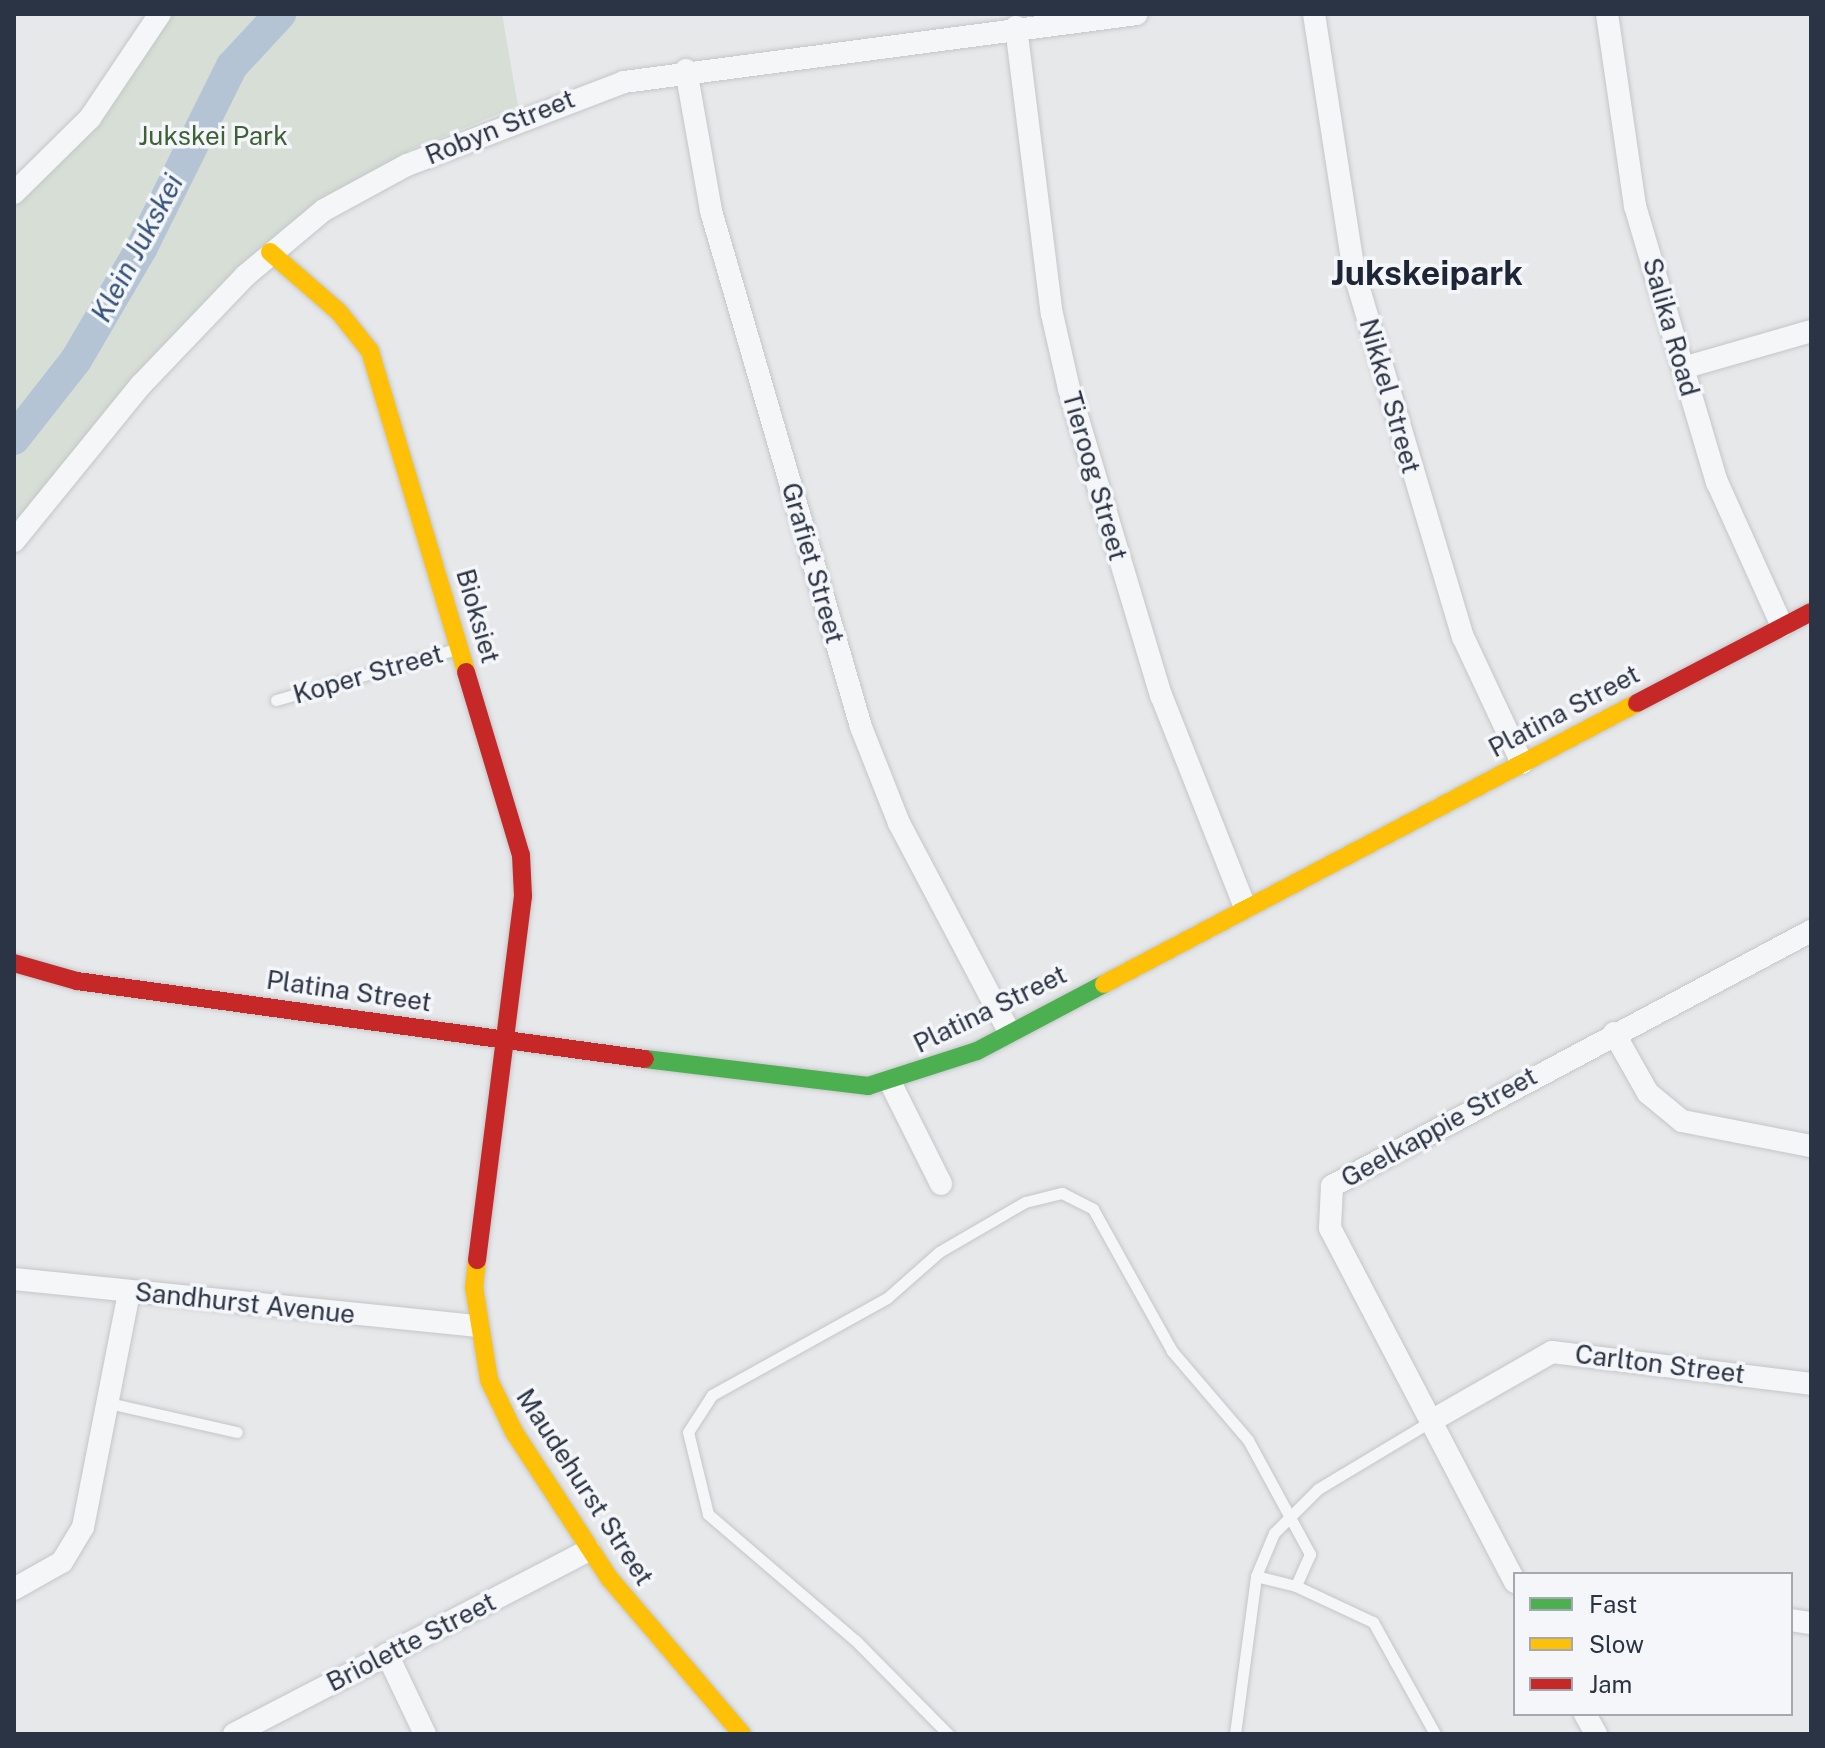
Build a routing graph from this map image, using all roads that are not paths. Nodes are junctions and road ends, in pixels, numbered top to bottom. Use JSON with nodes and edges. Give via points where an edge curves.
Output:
{"nodes":[{"id":1,"x":160,"y":14,"type":"edge"},
{"id":2,"x":1137,"y":14,"type":"edge"},
{"id":3,"x":1314,"y":14,"type":"edge"},
{"id":4,"x":1607,"y":14,"type":"edge"},
{"id":5,"x":1016,"y":27,"type":"junction"},
{"id":6,"x":686,"y":70,"type":"junction"},
{"id":7,"x":14,"y":193,"type":"edge"},
{"id":8,"x":270,"y":252,"type":"junction"},
{"id":9,"x":1811,"y":331,"type":"edge"},
{"id":10,"x":1683,"y":368,"type":"junction"},
{"id":11,"x":14,"y":541,"type":"edge"},
{"id":12,"x":1811,"y":612,"type":"edge"},
{"id":13,"x":1782,"y":626,"type":"junction"},
{"id":14,"x":460,"y":647,"type":"junction"},
{"id":15,"x":276,"y":700,"type":"dead end"},
{"id":16,"x":1522,"y":763,"type":"junction"},
{"id":17,"x":1245,"y":907,"type":"junction"},
{"id":18,"x":1811,"y":931,"type":"edge"},
{"id":19,"x":14,"y":963,"type":"edge"},
{"id":20,"x":1009,"y":1032,"type":"junction"},
{"id":21,"x":1614,"y":1033,"type":"junction"},
{"id":22,"x":504,"y":1039,"type":"junction"},
{"id":23,"x":890,"y":1082,"type":"junction"},
{"id":24,"x":1811,"y":1146,"type":"edge"},
{"id":25,"x":941,"y":1184,"type":"dead end"},
{"id":26,"x":14,"y":1279,"type":"edge"},
{"id":27,"x":129,"y":1292,"type":"junction"},
{"id":28,"x":476,"y":1326,"type":"junction"},
{"id":29,"x":1811,"y":1384,"type":"edge"},
{"id":30,"x":109,"y":1403,"type":"junction"},
{"id":31,"x":1431,"y":1421,"type":"junction"},
{"id":32,"x":237,"y":1432,"type":"dead end"},
{"id":33,"x":1291,"y":1513,"type":"junction"},
{"id":34,"x":589,"y":1550,"type":"junction"},
{"id":35,"x":1256,"y":1576,"type":"junction"},
{"id":36,"x":1513,"y":1578,"type":"edge"},
{"id":37,"x":1296,"y":1586,"type":"junction"},
{"id":38,"x":14,"y":1589,"type":"edge"},
{"id":39,"x":387,"y":1654,"type":"junction"},
{"id":40,"x":1586,"y":1716,"type":"edge"},
{"id":41,"x":234,"y":1734,"type":"edge"},
{"id":42,"x":425,"y":1734,"type":"edge"},
{"id":43,"x":742,"y":1734,"type":"edge"},
{"id":44,"x":948,"y":1734,"type":"edge"},
{"id":45,"x":1235,"y":1734,"type":"edge"},
{"id":46,"x":1435,"y":1734,"type":"edge"},
{"id":47,"x":1596,"y":1734,"type":"edge"}],
"edges":[{"from":1,"to":7,"type":"street","via":[[90,118]]},
{"from":2,"to":5,"type":"street","name":"Robyn Street"},
{"from":3,"to":16,"type":"street","name":"Nikkel Street","via":[[1357,285],[1463,637]]},
{"from":4,"to":10,"type":"street","name":"Salika Road","via":[[1635,206]]},
{"from":5,"to":6,"type":"street","name":"Robyn Street"},
{"from":5,"to":17,"type":"street","name":"Tieroog Street","via":[[1052,314],[1069,389],[1165,705]]},
{"from":6,"to":8,"type":"street","name":"Robyn Street","via":[[583,94],[438,150],[346,197]]},
{"from":6,"to":20,"type":"street","name":"Grafiet Street","via":[[713,219],[861,727],[899,823]]},
{"from":8,"to":11,"type":"street","name":"Robyn Street","via":[[141,385]]},
{"from":8,"to":14,"type":"street","name":"Bioksiet","via":[[339,312],[370,351]]},
{"from":9,"to":10,"type":"street"},
{"from":10,"to":13,"type":"street","name":"Salika Road","via":[[1728,512]]},
{"from":12,"to":13,"type":"street","name":"Platina Street"},
{"from":13,"to":16,"type":"street","name":"Platina Street"},
{"from":14,"to":15,"type":"lane","name":"Koper Street"},
{"from":14,"to":22,"type":"street","name":"Bioksiet","via":[[523,868]]},
{"from":16,"to":17,"type":"street","name":"Platina Street"},
{"from":17,"to":20,"type":"street","name":"Platina Street"},
{"from":18,"to":21,"type":"street","name":"Geelkappie Street"},
{"from":19,"to":22,"type":"street","name":"Platina Street","via":[[77,981]]},
{"from":20,"to":23,"type":"street","name":"Platina Street"},
{"from":21,"to":24,"type":"street","via":[[1648,1093],[1682,1121]]},
{"from":21,"to":31,"type":"street","name":"Geelkappie Street","via":[[1332,1186],[1330,1228]]},
{"from":22,"to":23,"type":"street","name":"Platina Street","via":[[777,1076]]},
{"from":22,"to":28,"type":"street","name":"Maudehurst Street","via":[[476,1259]]},
{"from":23,"to":25,"type":"street"},
{"from":26,"to":27,"type":"street","name":"Sandhurst Avenue"},
{"from":27,"to":28,"type":"street","name":"Sandhurst Avenue"},
{"from":27,"to":30,"type":"street"},
{"from":28,"to":34,"type":"street","name":"Maudehurst Street","via":[[505,1416]]},
{"from":29,"to":31,"type":"street","name":"Carlton Street","via":[[1552,1352]]},
{"from":30,"to":32,"type":"lane"},
{"from":30,"to":38,"type":"street","via":[[78,1539],[62,1562]]},
{"from":31,"to":33,"type":"lane"},
{"from":31,"to":36,"type":"street","name":"Geelkappie Street"},
{"from":33,"to":35,"type":"lane"},
{"from":33,"to":37,"type":"lane","via":[[1310,1554]]},
{"from":33,"to":44,"type":"lane","via":[[1248,1440],[1172,1351],[1093,1209],[1070,1195],[1025,1202],[939,1252],[887,1298],[712,1395],[688,1432],[703,1508],[856,1641]]},
{"from":34,"to":39,"type":"street","name":"Briolette Street"},
{"from":34,"to":43,"type":"street","name":"Maudehurst Street","via":[[673,1661]]},
{"from":35,"to":37,"type":"lane"},
{"from":35,"to":45,"type":"lane"},
{"from":37,"to":46,"type":"lane","via":[[1373,1622]]},
{"from":39,"to":41,"type":"street","name":"Briolette Street"},
{"from":39,"to":42,"type":"street"},
{"from":40,"to":47,"type":"street"}]}
